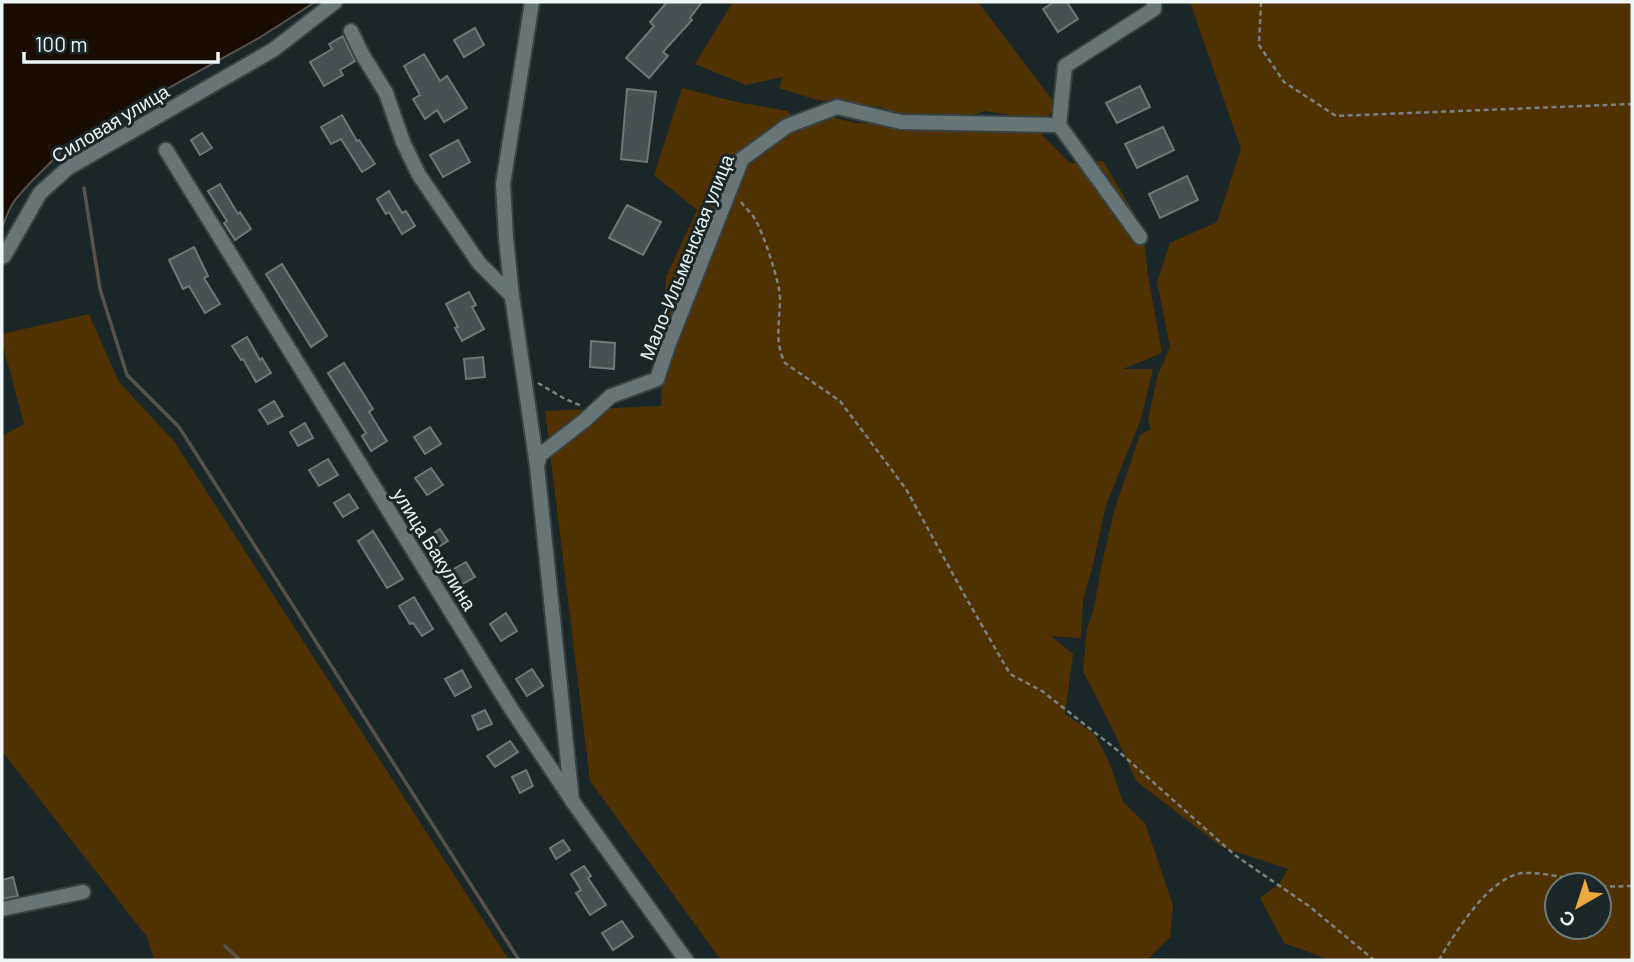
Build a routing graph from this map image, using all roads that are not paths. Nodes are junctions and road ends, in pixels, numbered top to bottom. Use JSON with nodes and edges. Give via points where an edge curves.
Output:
{"nodes":[{"id":1,"x":335,"y":2,"type":"edge"},
{"id":2,"x":531,"y":2,"type":"edge"},
{"id":3,"x":1154,"y":2,"type":"edge"},
{"id":4,"x":351,"y":31,"type":"dead end"},
{"id":5,"x":1059,"y":125,"type":"junction"},
{"id":6,"x":166,"y":150,"type":"dead end"},
{"id":7,"x":1140,"y":237,"type":"dead end"},
{"id":8,"x":2,"y":257,"type":"edge"},
{"id":9,"x":512,"y":296,"type":"junction"},
{"id":10,"x":537,"y":466,"type":"junction"},
{"id":11,"x":573,"y":803,"type":"junction"},
{"id":12,"x":83,"y":892,"type":"dead end"},
{"id":13,"x":2,"y":909,"type":"edge"},
{"id":14,"x":686,"y":960,"type":"edge"}],
"edges":[{"from":1,"to":8,"type":"street","name":"Силовая улица","via":[[273,50],[68,168],[40,193]]},
{"from":2,"to":9,"type":"street","via":[[503,184]]},
{"from":3,"to":5,"type":"street","via":[[1154,9],[1065,66]]},
{"from":4,"to":9,"type":"street","via":[[386,93],[419,175],[480,263]]},
{"from":5,"to":7,"type":"street"},
{"from":5,"to":10,"type":"street","name":"Мало-Ильменская улица","via":[[901,122],[837,107],[787,126],[742,159],[657,379],[611,396],[540,455]]},
{"from":6,"to":11,"type":"street","name":"улица Бакулина"},
{"from":9,"to":10,"type":"street"},
{"from":10,"to":11,"type":"street"},
{"from":11,"to":14,"type":"street","name":"улица Бакулина"},
{"from":12,"to":13,"type":"street"}]}
